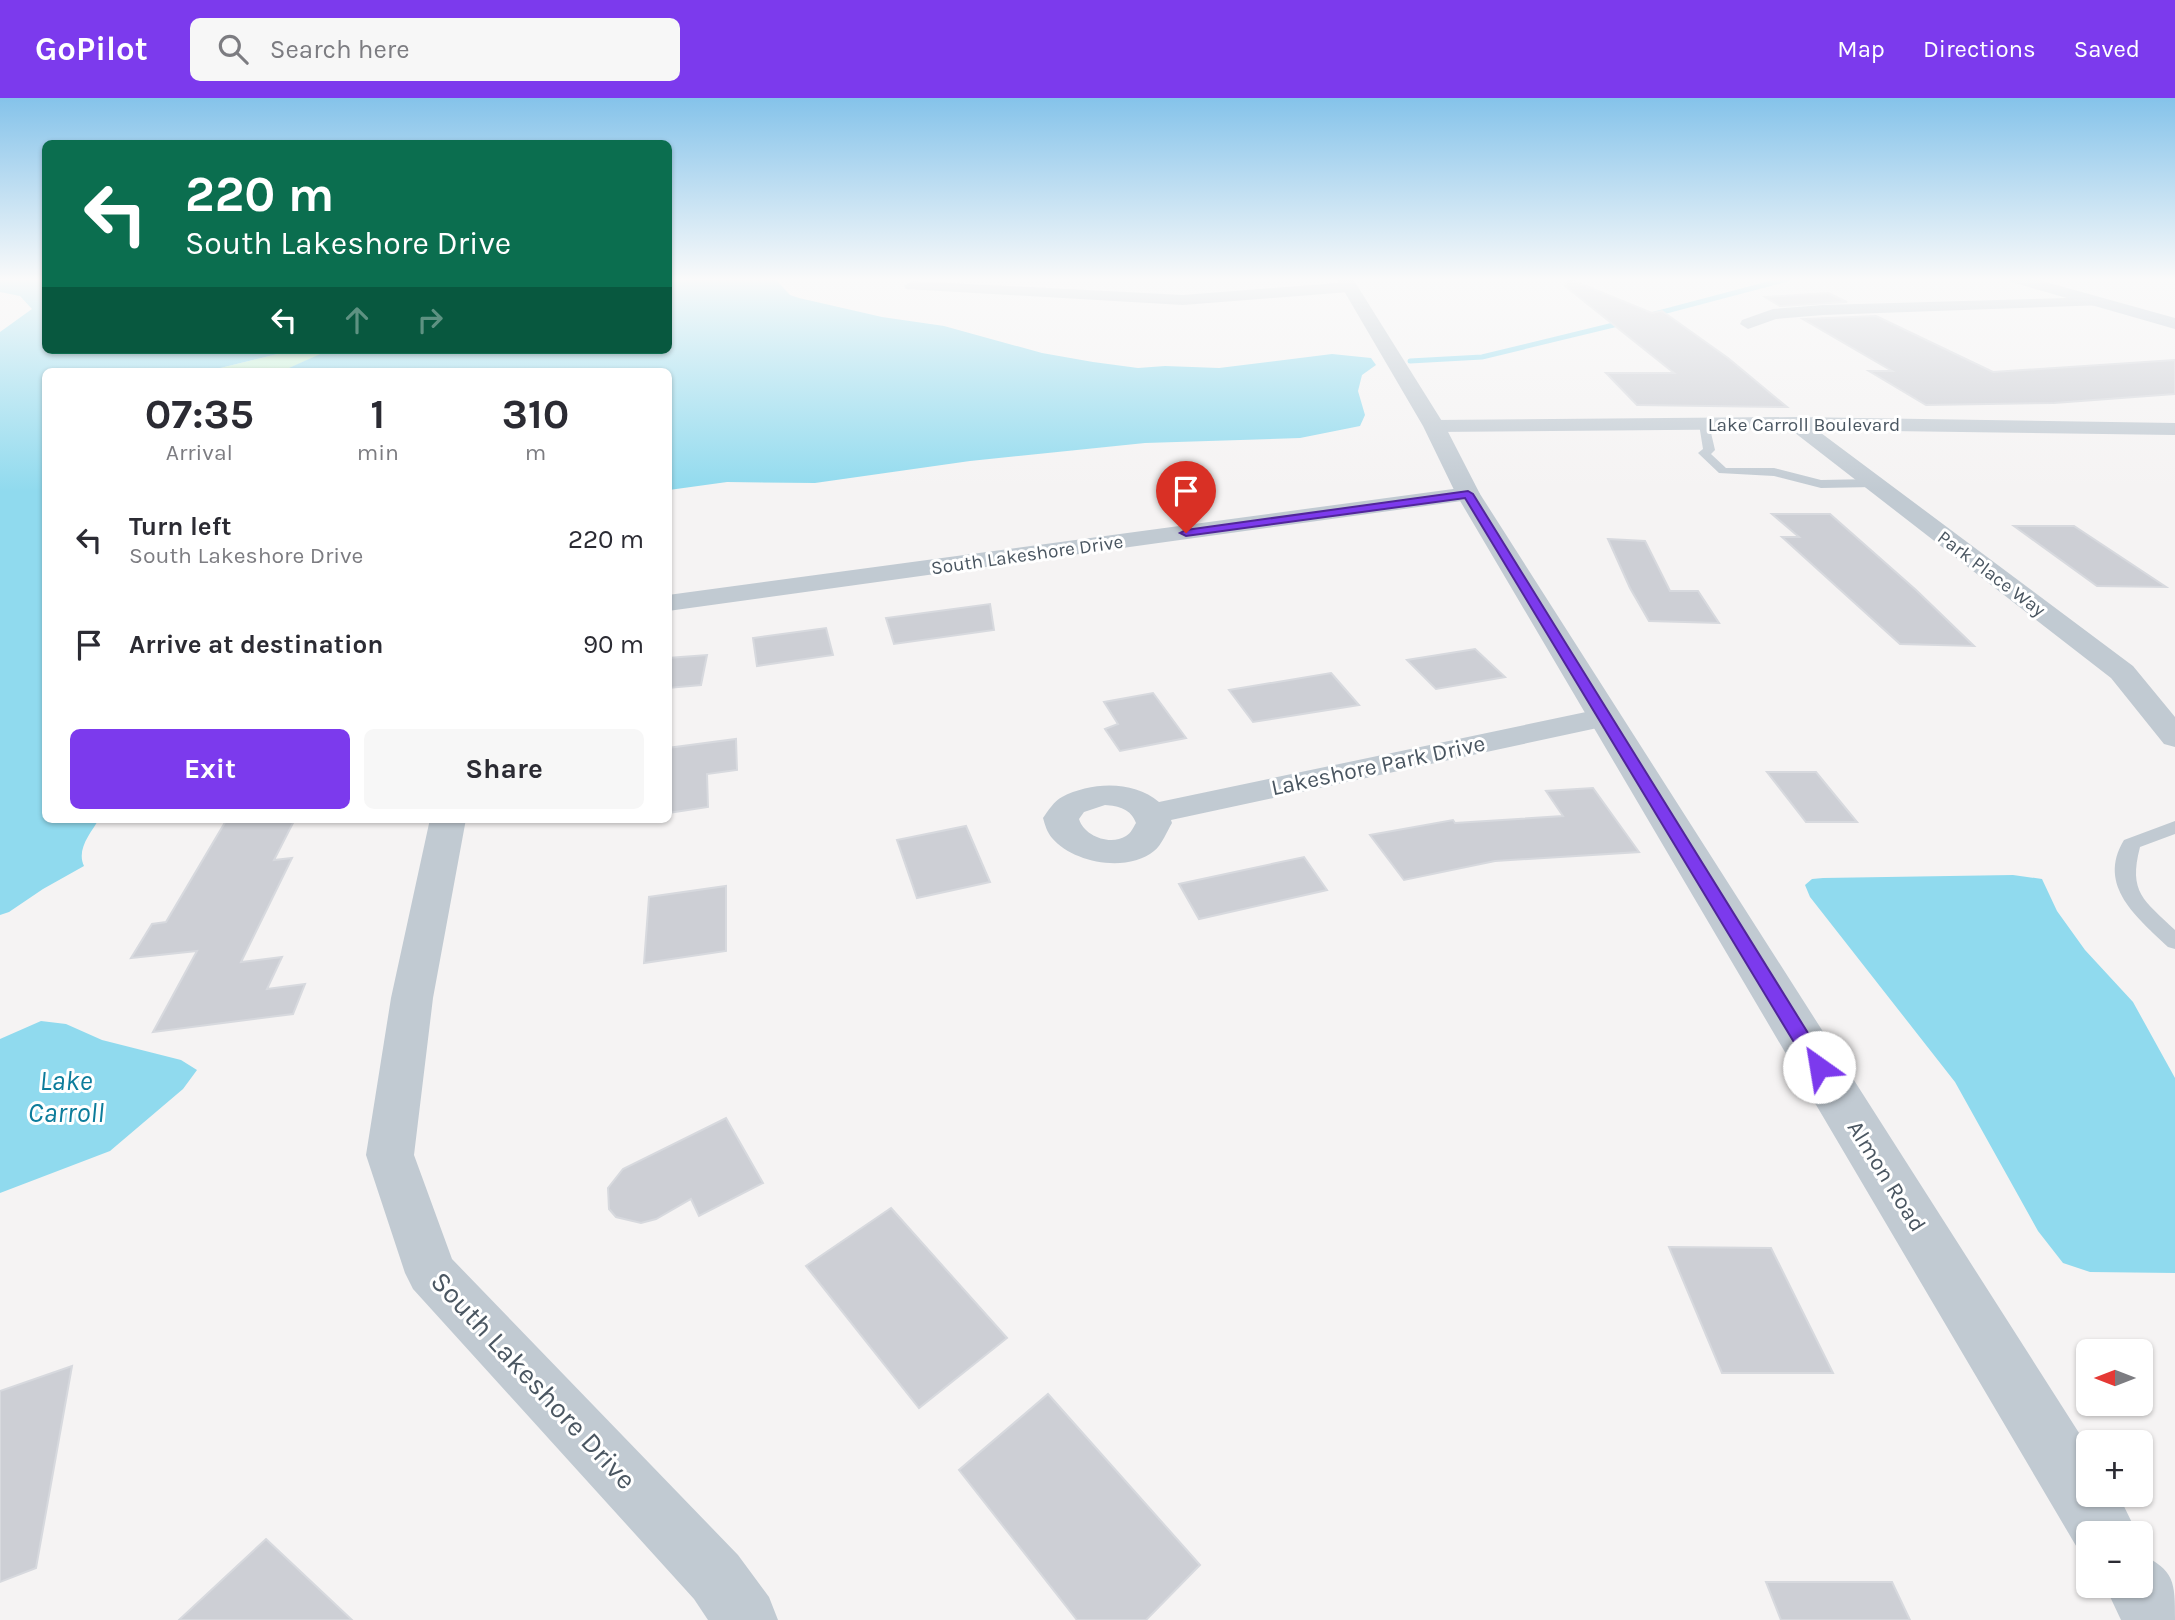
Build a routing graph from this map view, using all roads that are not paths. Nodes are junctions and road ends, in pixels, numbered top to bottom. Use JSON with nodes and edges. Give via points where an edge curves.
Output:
{"nodes":[{"id":1,"x":1388,"y":350,"type":"edge"},
{"id":2,"x":1795,"y":423,"type":"junction"},
{"id":3,"x":1704,"y":424,"type":"junction"},
{"id":4,"x":1434,"y":426,"type":"junction"},
{"id":5,"x":2175,"y":429,"type":"edge"},
{"id":6,"x":1874,"y":483,"type":"junction"},
{"id":7,"x":1468,"y":494,"type":"junction"},
{"id":8,"x":672,"y":602,"type":"edge"},
{"id":9,"x":2149,"y":705,"type":"junction"},
{"id":10,"x":2175,"y":710,"type":"edge"},
{"id":11,"x":1605,"y":717,"type":"junction"},
{"id":12,"x":2175,"y":737,"type":"edge"},
{"id":13,"x":1152,"y":814,"type":"dead end"},
{"id":14,"x":447,"y":823,"type":"edge"},
{"id":15,"x":2175,"y":827,"type":"edge"},
{"id":16,"x":2175,"y":942,"type":"edge"},
{"id":17,"x":2098,"y":1521,"type":"edge"},
{"id":18,"x":2145,"y":1598,"type":"edge"},
{"id":19,"x":746,"y":1620,"type":"edge"},
{"id":20,"x":2159,"y":1620,"type":"edge"}],
"edges":[{"from":1,"to":4,"type":"street","name":"Almon Road"},
{"from":2,"to":3,"type":"street","name":"Lake Carroll Boulevard"},
{"from":2,"to":5,"type":"street","name":"Lake Carroll Boulevard"},
{"from":2,"to":6,"type":"street","name":"Park Place Way"},
{"from":3,"to":4,"type":"street","name":"Lake Carroll Boulevard"},
{"from":3,"to":6,"type":"lane","via":[[1709,450],[1704,453],[1723,471],[1774,472],[1821,484]]},
{"from":4,"to":7,"type":"street","name":"Almon Road"},
{"from":6,"to":9,"type":"street","name":"Park Place Way","via":[[2122,672]]},
{"from":7,"to":8,"type":"street","name":"South Lakeshore Drive"},
{"from":7,"to":11,"type":"street","name":"Almon Road"},
{"from":9,"to":10,"type":"lane"},
{"from":9,"to":12,"type":"street","name":"Park Place Way"},
{"from":11,"to":13,"type":"street","name":"Lakeshore Park Drive"},
{"from":11,"to":17,"type":"street","name":"Almon Road"},
{"from":14,"to":19,"type":"street","name":"South Lakeshore Drive","via":[[412,998],[390,1155],[431,1273],[716,1577]]},
{"from":15,"to":16,"type":"lane","via":[[2131,844],[2124,872],[2132,900]]},
{"from":18,"to":20,"type":"street"}]}
